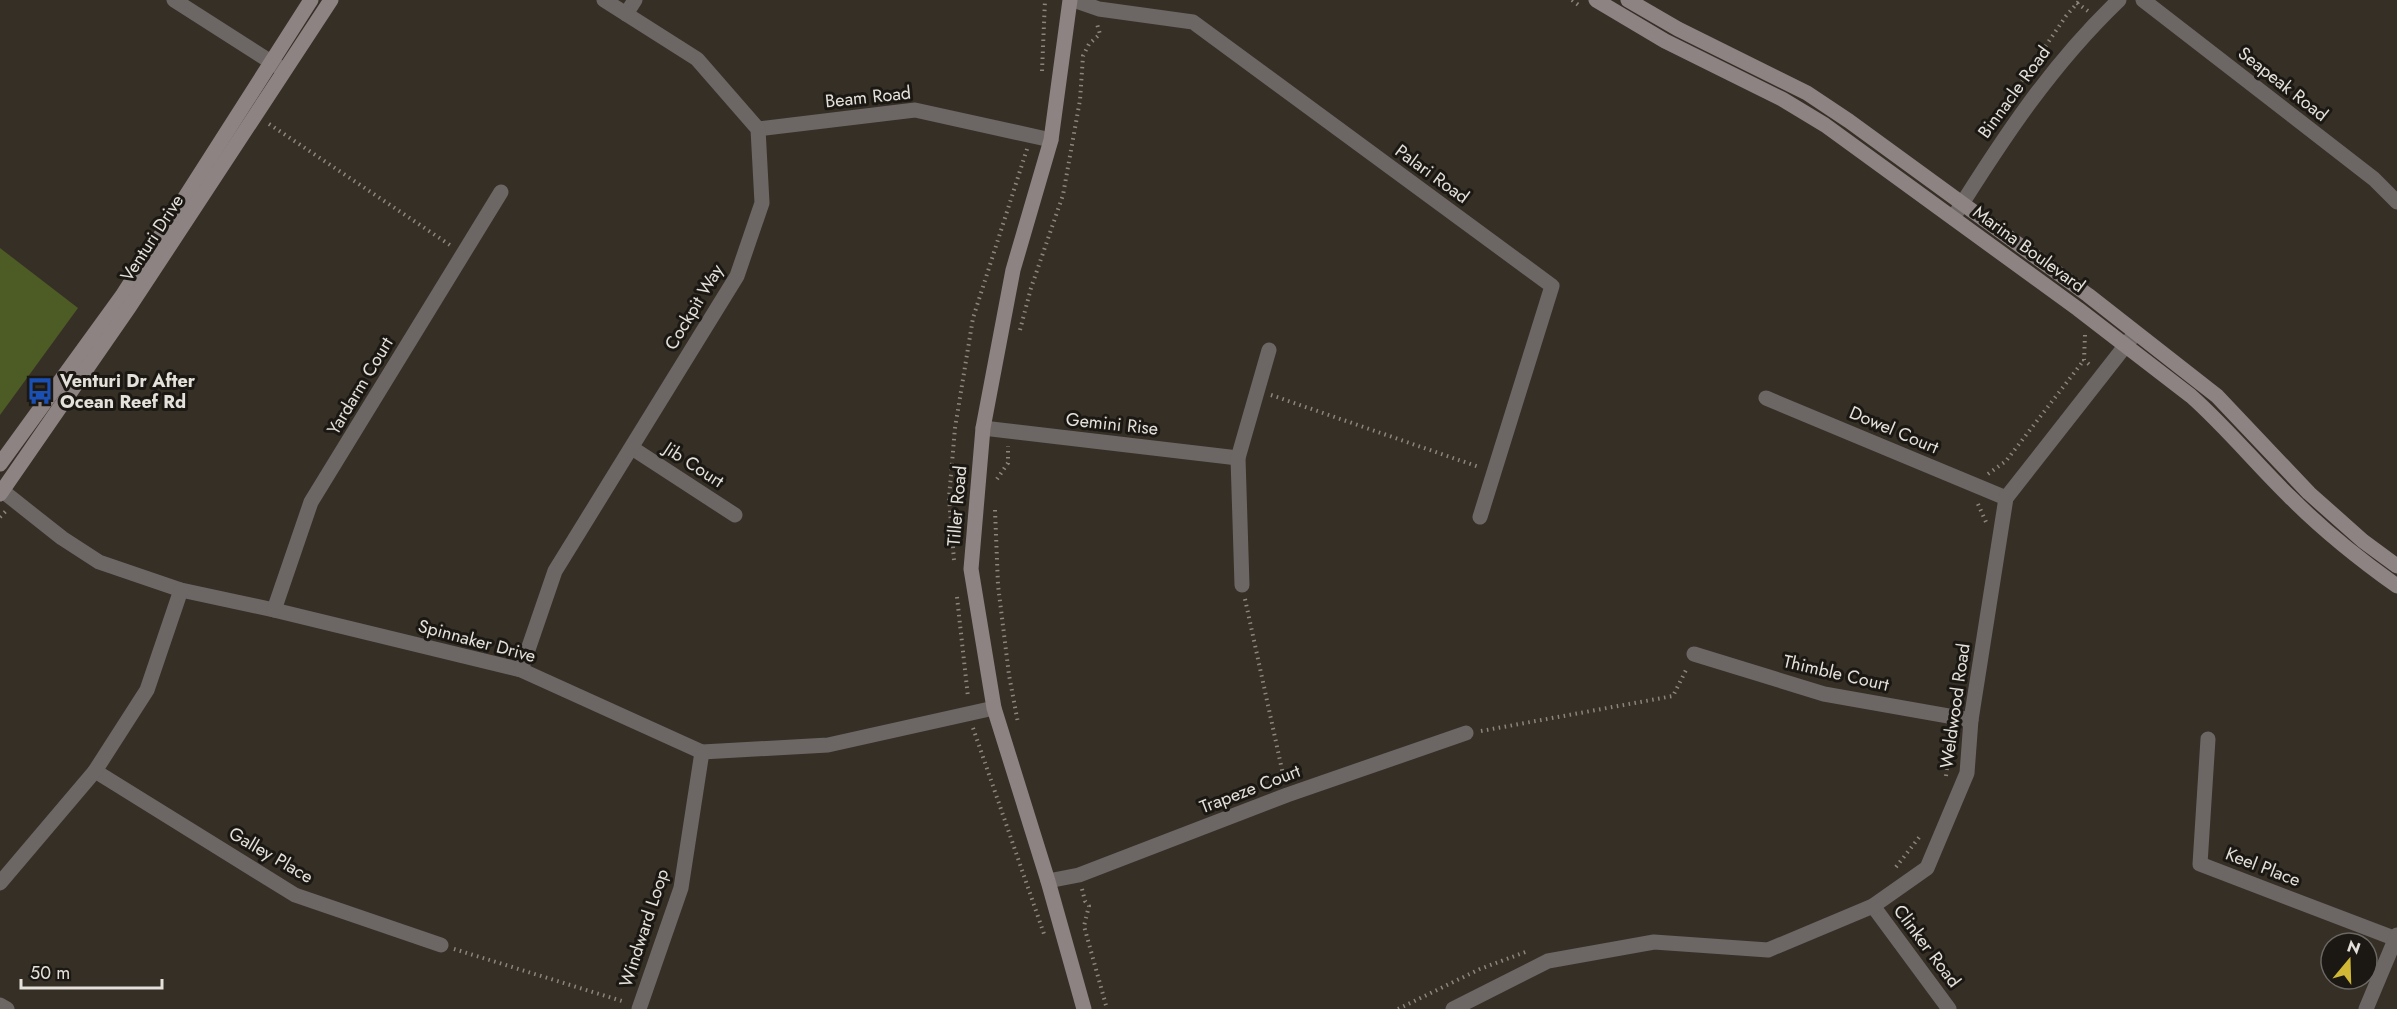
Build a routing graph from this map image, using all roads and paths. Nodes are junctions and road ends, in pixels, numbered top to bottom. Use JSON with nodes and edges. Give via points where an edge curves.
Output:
{"nodes":[{"id":1,"x":174,"y":0,"type":"edge"},
{"id":2,"x":311,"y":0,"type":"edge"},
{"id":3,"x":331,"y":0,"type":"edge"},
{"id":4,"x":604,"y":0,"type":"edge"},
{"id":5,"x":635,"y":0,"type":"edge"},
{"id":6,"x":1045,"y":0,"type":"edge"},
{"id":7,"x":1071,"y":0,"type":"edge"},
{"id":8,"x":1572,"y":0,"type":"edge"},
{"id":9,"x":1628,"y":0,"type":"edge"},
{"id":10,"x":2119,"y":0,"type":"edge"},
{"id":11,"x":2144,"y":0,"type":"edge"},
{"id":12,"x":2079,"y":2,"type":"edge"},
{"id":13,"x":1591,"y":5,"type":"edge"},
{"id":14,"x":1099,"y":9,"type":"junction"},
{"id":15,"x":626,"y":14,"type":"junction"},
{"id":16,"x":2100,"y":18,"type":"junction"},
{"id":17,"x":271,"y":62,"type":"junction"},
{"id":18,"x":285,"y":71,"type":"junction"},
{"id":19,"x":1042,"y":74,"type":"dead end"},
{"id":20,"x":2009,"y":100,"type":"dead end"},
{"id":21,"x":268,"y":124,"type":"dead end"},
{"id":22,"x":758,"y":129,"type":"junction"},
{"id":23,"x":1031,"y":136,"type":"junction"},
{"id":24,"x":1051,"y":140,"type":"junction"},
{"id":25,"x":501,"y":192,"type":"dead end"},
{"id":26,"x":2397,"y":202,"type":"edge"},
{"id":27,"x":1957,"y":211,"type":"junction"},
{"id":28,"x":463,"y":254,"type":"junction"},
{"id":29,"x":2079,"y":329,"type":"dead end"},
{"id":30,"x":1020,"y":332,"type":"dead end"},
{"id":31,"x":2136,"y":333,"type":"junction"},
{"id":32,"x":2126,"y":345,"type":"junction"},
{"id":33,"x":1269,"y":350,"type":"dead end"},
{"id":34,"x":2084,"y":360,"type":"junction"},
{"id":35,"x":2102,"y":375,"type":"junction"},
{"id":36,"x":1258,"y":390,"type":"junction"},
{"id":37,"x":1766,"y":398,"type":"dead end"},
{"id":38,"x":983,"y":428,"type":"junction"},
{"id":39,"x":1010,"y":433,"type":"junction"},
{"id":40,"x":632,"y":448,"type":"junction"},
{"id":41,"x":1238,"y":458,"type":"junction"},
{"id":42,"x":0,"y":464,"type":"edge"},
{"id":43,"x":1494,"y":472,"type":"junction"},
{"id":44,"x":996,"y":488,"type":"dead end"},
{"id":45,"x":1980,"y":488,"type":"junction"},
{"id":46,"x":1,"y":491,"type":"edge"},
{"id":47,"x":2006,"y":498,"type":"junction"},
{"id":48,"x":995,"y":499,"type":"dead end"},
{"id":49,"x":735,"y":514,"type":"dead end"},
{"id":50,"x":1480,"y":517,"type":"dead end"},
{"id":51,"x":1986,"y":524,"type":"dead end"},
{"id":52,"x":954,"y":564,"type":"dead end"},
{"id":53,"x":2397,"y":566,"type":"edge"},
{"id":54,"x":956,"y":585,"type":"dead end"},
{"id":55,"x":1242,"y":585,"type":"joint"},
{"id":56,"x":2397,"y":586,"type":"edge"},
{"id":57,"x":181,"y":590,"type":"junction"},
{"id":58,"x":274,"y":610,"type":"junction"},
{"id":59,"x":1694,"y":654,"type":"joint"},
{"id":60,"x":520,"y":670,"type":"junction"},
{"id":61,"x":994,"y":708,"type":"junction"},
{"id":62,"x":970,"y":714,"type":"junction"},
{"id":63,"x":1954,"y":717,"type":"junction"},
{"id":64,"x":1971,"y":720,"type":"junction"},
{"id":65,"x":1019,"y":725,"type":"dead end"},
{"id":66,"x":1466,"y":734,"type":"joint"},
{"id":67,"x":2208,"y":739,"type":"dead end"},
{"id":68,"x":702,"y":752,"type":"junction"},
{"id":69,"x":95,"y":771,"type":"junction"},
{"id":70,"x":1945,"y":785,"type":"dead end"},
{"id":71,"x":1287,"y":795,"type":"junction"},
{"id":72,"x":1923,"y":831,"type":"dead end"},
{"id":73,"x":1079,"y":875,"type":"junction"},
{"id":74,"x":1889,"y":876,"type":"dead end"},
{"id":75,"x":1048,"y":881,"type":"junction"},
{"id":76,"x":0,"y":883,"type":"edge"},
{"id":77,"x":1873,"y":906,"type":"junction"},
{"id":78,"x":2396,"y":937,"type":"edge"},
{"id":79,"x":1046,"y":941,"type":"dead end"},
{"id":80,"x":441,"y":945,"type":"joint"},
{"id":81,"x":1532,"y":949,"type":"dead end"},
{"id":82,"x":0,"y":1005,"type":"edge"},
{"id":83,"x":639,"y":1008,"type":"edge"},
{"id":84,"x":7,"y":1009,"type":"edge"},
{"id":85,"x":1084,"y":1009,"type":"edge"},
{"id":86,"x":1107,"y":1009,"type":"edge"},
{"id":87,"x":1398,"y":1009,"type":"edge"},
{"id":88,"x":1453,"y":1009,"type":"edge"},
{"id":89,"x":1949,"y":1009,"type":"edge"},
{"id":90,"x":2366,"y":1009,"type":"edge"}],
"edges":[{"from":1,"to":17,"type":"street"},
{"from":2,"to":17,"type":"street","name":"Venturi Drive"},
{"from":3,"to":18,"type":"street","name":"Venturi Drive"},
{"from":4,"to":15,"type":"street"},
{"from":5,"to":15,"type":"street"},
{"from":6,"to":19,"type":"path"},
{"from":7,"to":14,"type":"street","name":"Palari Road"},
{"from":7,"to":24,"type":"street","name":"Tiller Road"},
{"from":8,"to":13,"type":"path"},
{"from":9,"to":27,"type":"street","name":"Marina Boulevard","via":[[1807,93],[1849,121]]},
{"from":10,"to":16,"type":"street","name":"Binnacle Road"},
{"from":11,"to":26,"type":"street","name":"Seapeak Road","via":[[2374,179]]},
{"from":12,"to":16,"type":"path"},
{"from":12,"to":20,"type":"path"},
{"from":13,"to":27,"type":"street","name":"Marina Boulevard","via":[[1782,99]]},
{"from":14,"to":30,"type":"path","via":[[1096,28],[1100,34],[1083,56],[1080,100],[1063,195]]},
{"from":14,"to":43,"type":"street","name":"Palari Road","via":[[1193,22],[1552,286]]},
{"from":15,"to":22,"type":"street","via":[[697,59]]},
{"from":16,"to":27,"type":"street","name":"Binnacle Road","via":[[2062,58],[1984,166]]},
{"from":17,"to":18,"type":"street"},
{"from":17,"to":42,"type":"street","name":"Venturi Drive","via":[[122,296]]},
{"from":18,"to":46,"type":"street","name":"Venturi Drive","via":[[99,353]]},
{"from":21,"to":28,"type":"path"},
{"from":22,"to":23,"type":"street","name":"Beam Road","via":[[915,110]]},
{"from":22,"to":40,"type":"street","name":"Cockpit Way","via":[[762,202],[737,276]]},
{"from":23,"to":24,"type":"street","name":"Beam Road"},
{"from":23,"to":52,"type":"path","via":[[974,318],[955,428],[949,498]]},
{"from":24,"to":38,"type":"street","name":"Tiller Road","via":[[1013,270]]},
{"from":25,"to":28,"type":"street","name":"Yardarm Court"},
{"from":27,"to":31,"type":"street","name":"Marina Boulevard","via":[[2088,295]]},
{"from":27,"to":32,"type":"street","name":"Marina Boulevard"},
{"from":28,"to":58,"type":"street","name":"Yardarm Court","via":[[311,502]]},
{"from":29,"to":34,"type":"path","via":[[2086,336]]},
{"from":31,"to":32,"type":"street","name":"Weldwood Road"},
{"from":31,"to":53,"type":"street","name":"Marina Boulevard","via":[[2217,396],[2309,493],[2362,541]]},
{"from":32,"to":35,"type":"street","name":"Weldwood Road"},
{"from":32,"to":56,"type":"street","name":"Marina Boulevard","via":[[2222,424],[2327,532]]},
{"from":33,"to":36,"type":"street"},
{"from":34,"to":35,"type":"path"},
{"from":34,"to":45,"type":"path","via":[[2007,461],[1984,477]]},
{"from":35,"to":47,"type":"street","name":"Weldwood Road"},
{"from":36,"to":41,"type":"street"},
{"from":36,"to":43,"type":"path"},
{"from":37,"to":45,"type":"street","name":"Dowel Court"},
{"from":38,"to":39,"type":"street","name":"Gemini Rise"},
{"from":38,"to":61,"type":"street","name":"Tiller Road","via":[[971,569]]},
{"from":39,"to":41,"type":"street","name":"Gemini Rise"},
{"from":39,"to":44,"type":"path","via":[[1008,463],[997,477]]},
{"from":40,"to":49,"type":"street","name":"Jib Court"},
{"from":40,"to":60,"type":"street","name":"Cockpit Way","via":[[555,571]]},
{"from":41,"to":55,"type":"street"},
{"from":43,"to":50,"type":"street","name":"Palari Road"},
{"from":45,"to":47,"type":"street","name":"Dowel Court"},
{"from":45,"to":51,"type":"path","via":[[1975,497]]},
{"from":46,"to":57,"type":"street","name":"Spinnaker Drive","via":[[99,562]]},
{"from":47,"to":64,"type":"street","name":"Weldwood Road"},
{"from":48,"to":65,"type":"path","via":[[998,585]]},
{"from":54,"to":62,"type":"path"},
{"from":55,"to":71,"type":"path"},
{"from":57,"to":58,"type":"street","name":"Spinnaker Drive"},
{"from":57,"to":69,"type":"street","via":[[147,690]]},
{"from":58,"to":60,"type":"street","name":"Spinnaker Drive"},
{"from":59,"to":63,"type":"street","name":"Thimble Court","via":[[1824,694]]},
{"from":59,"to":66,"type":"path","via":[[1673,696]]},
{"from":60,"to":68,"type":"street","name":"Spinnaker Drive"},
{"from":61,"to":62,"type":"street","name":"Spinnaker Drive"},
{"from":61,"to":75,"type":"street","name":"Tiller Road"},
{"from":62,"to":68,"type":"street","name":"Spinnaker Drive","via":[[828,745]]},
{"from":62,"to":79,"type":"path"},
{"from":63,"to":64,"type":"street","name":"Thimble Court"},
{"from":63,"to":70,"type":"path"},
{"from":64,"to":77,"type":"street","name":"Weldwood Road","via":[[1967,773],[1927,868]]},
{"from":66,"to":71,"type":"street","name":"Trapeze Court"},
{"from":67,"to":78,"type":"street","name":"Keel Place","via":[[2200,864]]},
{"from":68,"to":83,"type":"street","name":"Windward Loop","via":[[681,888]]},
{"from":69,"to":76,"type":"street"},
{"from":69,"to":80,"type":"street","name":"Galley Place","via":[[295,895]]},
{"from":71,"to":73,"type":"street","name":"Trapeze Court"},
{"from":72,"to":74,"type":"path"},
{"from":73,"to":75,"type":"street","name":"Trapeze Court"},
{"from":73,"to":86,"type":"path","via":[[1084,901],[1089,906],[1084,926]]},
{"from":75,"to":85,"type":"street","name":"Tiller Road"},
{"from":77,"to":88,"type":"street","name":"Weldwood Road","via":[[1768,950],[1654,942],[1548,962]]},
{"from":77,"to":89,"type":"street","name":"Clinker Road"},
{"from":78,"to":90,"type":"street"},
{"from":80,"to":83,"type":"path"},
{"from":81,"to":87,"type":"path"},
{"from":82,"to":84,"type":"street"}]}
